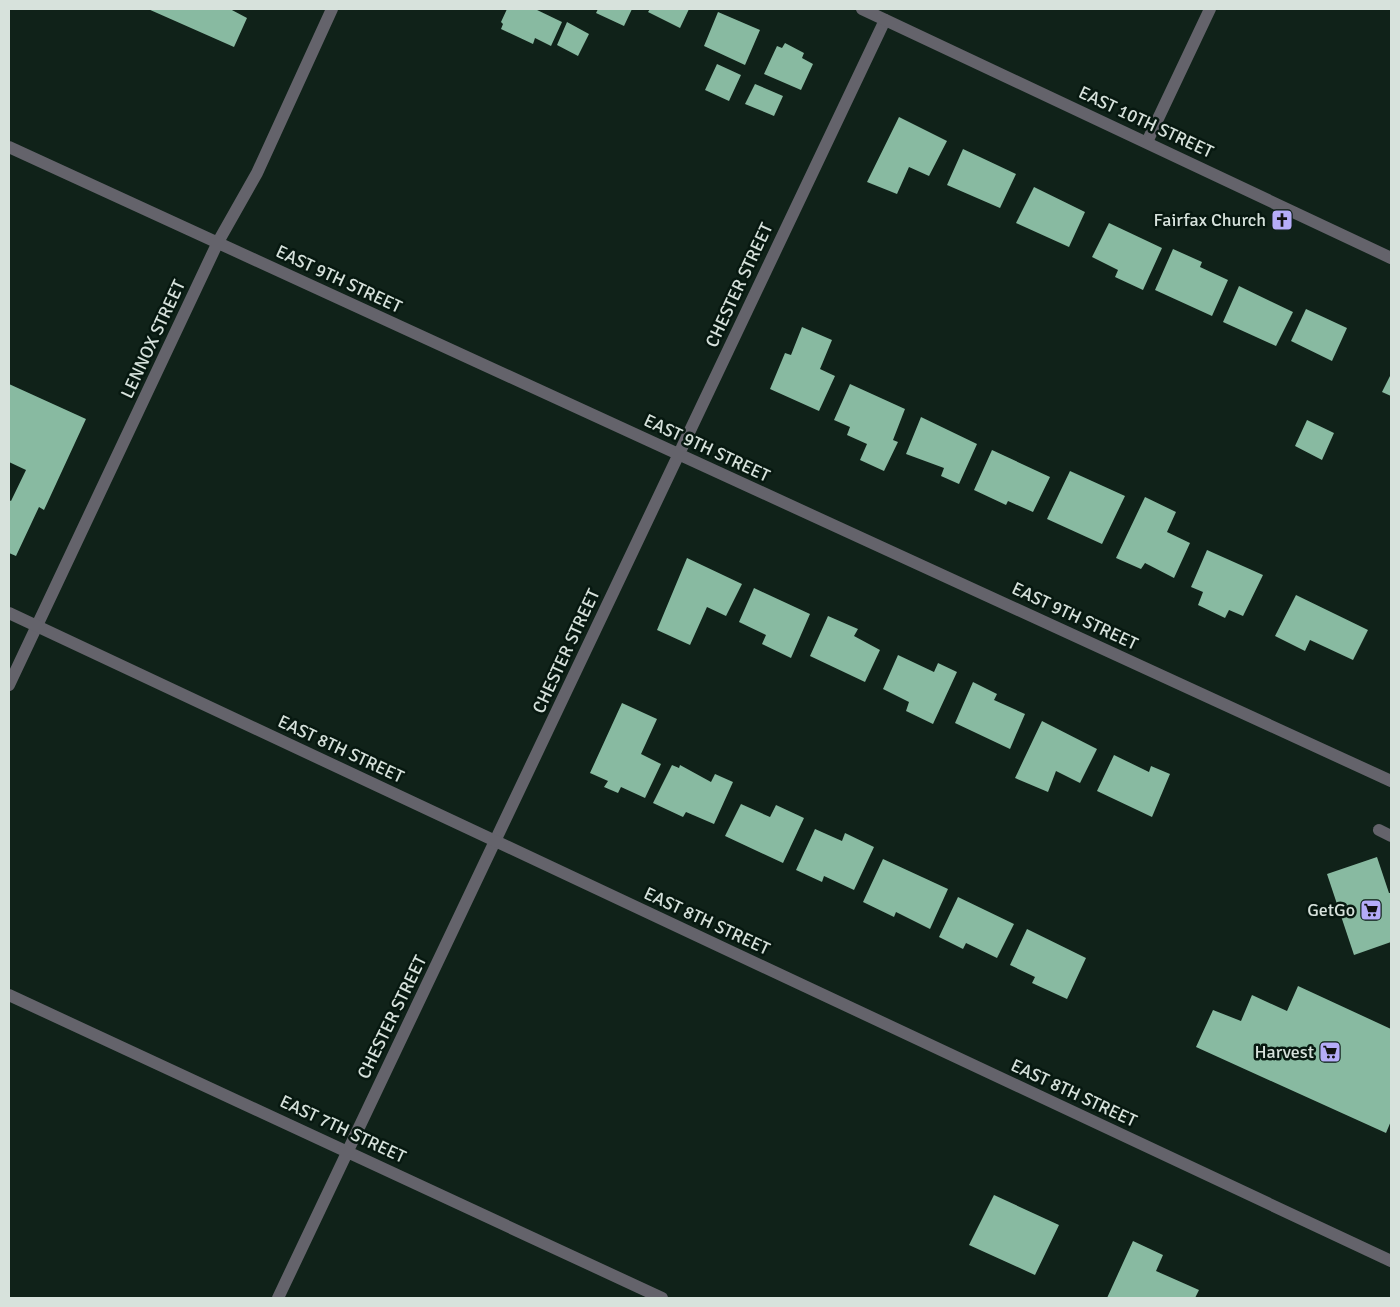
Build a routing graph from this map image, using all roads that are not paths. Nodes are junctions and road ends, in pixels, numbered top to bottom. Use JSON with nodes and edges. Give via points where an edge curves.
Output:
{"nodes":[{"id":1,"x":332,"y":9,"type":"edge"},
{"id":2,"x":862,"y":9,"type":"edge"},
{"id":3,"x":1210,"y":9,"type":"edge"},
{"id":4,"x":885,"y":20,"type":"junction"},
{"id":5,"x":1147,"y":142,"type":"junction"},
{"id":6,"x":9,"y":146,"type":"edge"},
{"id":7,"x":218,"y":242,"type":"junction"},
{"id":8,"x":1391,"y":258,"type":"edge"},
{"id":9,"x":678,"y":454,"type":"junction"},
{"id":10,"x":9,"y":613,"type":"edge"},
{"id":11,"x":37,"y":625,"type":"junction"},
{"id":12,"x":9,"y":686,"type":"edge"},
{"id":13,"x":1391,"y":780,"type":"edge"},
{"id":14,"x":1379,"y":830,"type":"dead end"},
{"id":15,"x":1391,"y":836,"type":"edge"},
{"id":16,"x":496,"y":841,"type":"junction"},
{"id":17,"x":9,"y":995,"type":"edge"},
{"id":18,"x":348,"y":1150,"type":"junction"},
{"id":19,"x":1391,"y":1261,"type":"edge"},
{"id":20,"x":278,"y":1298,"type":"edge"},
{"id":21,"x":662,"y":1298,"type":"edge"}],
"edges":[{"from":1,"to":7,"type":"street","name":"LENNOX STREET","via":[[257,173]]},
{"from":2,"to":4,"type":"street","name":"EAST 10TH STREET"},
{"from":3,"to":5,"type":"street"},
{"from":4,"to":5,"type":"street","name":"EAST 10TH STREET"},
{"from":4,"to":9,"type":"street","name":"CHESTER STREET"},
{"from":5,"to":8,"type":"street","name":"EAST 10TH STREET"},
{"from":6,"to":7,"type":"street","name":"EAST 9TH STREET"},
{"from":7,"to":9,"type":"street","name":"EAST 9TH STREET"},
{"from":7,"to":11,"type":"street","name":"LENNOX STREET"},
{"from":9,"to":13,"type":"street","name":"EAST 9TH STREET"},
{"from":9,"to":16,"type":"street","name":"CHESTER STREET"},
{"from":10,"to":11,"type":"street","name":"EAST 8TH STREET"},
{"from":11,"to":12,"type":"street","name":"LENNOX STREET"},
{"from":11,"to":16,"type":"street","name":"EAST 8TH STREET"},
{"from":14,"to":15,"type":"street"},
{"from":16,"to":18,"type":"street","name":"CHESTER STREET"},
{"from":16,"to":19,"type":"street","name":"EAST 8TH STREET"},
{"from":17,"to":18,"type":"street","name":"EAST 7TH STREET"},
{"from":18,"to":20,"type":"street","name":"CHESTER STREET"},
{"from":18,"to":21,"type":"street","name":"EAST 7TH STREET"}]}
